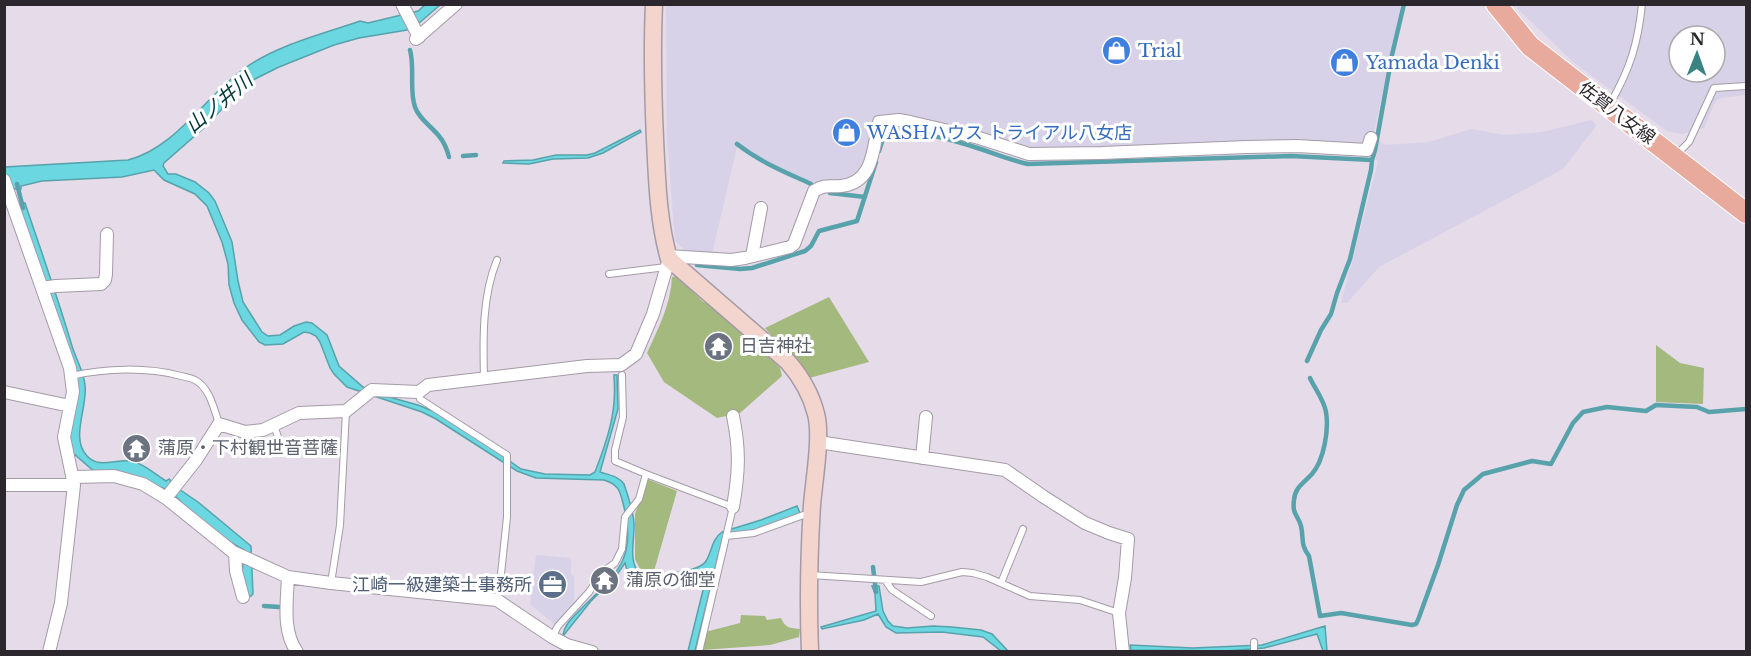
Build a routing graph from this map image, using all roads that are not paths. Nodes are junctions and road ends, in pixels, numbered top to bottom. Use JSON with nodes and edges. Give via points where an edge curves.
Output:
{"nodes":[{"id":1,"x":402,"y":4,"type":"edge"},
{"id":2,"x":456,"y":4,"type":"edge"},
{"id":3,"x":654,"y":4,"type":"edge"},
{"id":4,"x":1496,"y":4,"type":"edge"},
{"id":5,"x":1642,"y":4,"type":"edge"},
{"id":6,"x":1746,"y":86,"type":"edge"},
{"id":7,"x":1608,"y":107,"type":"junction"},
{"id":8,"x":1371,"y":138,"type":"dead end"},
{"id":9,"x":1674,"y":157,"type":"junction"},
{"id":10,"x":6,"y":186,"type":"edge"},
{"id":11,"x":761,"y":208,"type":"dead end"},
{"id":12,"x":1746,"y":213,"type":"edge"},
{"id":13,"x":107,"y":234,"type":"dead end"},
{"id":14,"x":753,"y":256,"type":"junction"},
{"id":15,"x":497,"y":260,"type":"dead end"},
{"id":16,"x":668,"y":261,"type":"junction"},
{"id":17,"x":609,"y":274,"type":"dead end"},
{"id":18,"x":48,"y":287,"type":"junction"},
{"id":19,"x":621,"y":369,"type":"junction"},
{"id":20,"x":72,"y":375,"type":"junction"},
{"id":21,"x":483,"y":379,"type":"junction"},
{"id":22,"x":4,"y":392,"type":"edge"},
{"id":23,"x":419,"y":392,"type":"junction"},
{"id":24,"x":70,"y":406,"type":"junction"},
{"id":25,"x":346,"y":411,"type":"junction"},
{"id":26,"x":733,"y":416,"type":"dead end"},
{"id":27,"x":926,"y":417,"type":"dead end"},
{"id":28,"x":219,"y":424,"type":"junction"},
{"id":29,"x":273,"y":425,"type":"junction"},
{"id":30,"x":818,"y":442,"type":"junction"},
{"id":31,"x":289,"y":453,"type":"dead end"},
{"id":32,"x":922,"y":458,"type":"junction"},
{"id":33,"x":646,"y":474,"type":"junction"},
{"id":34,"x":74,"y":481,"type":"junction"},
{"id":35,"x":4,"y":485,"type":"edge"},
{"id":36,"x":167,"y":496,"type":"junction"},
{"id":37,"x":733,"y":507,"type":"junction"},
{"id":38,"x":812,"y":508,"type":"junction"},
{"id":39,"x":1023,"y":529,"type":"dead end"},
{"id":40,"x":727,"y":533,"type":"junction"},
{"id":41,"x":243,"y":557,"type":"junction"},
{"id":42,"x":810,"y":576,"type":"junction"},
{"id":43,"x":288,"y":577,"type":"junction"},
{"id":44,"x":882,"y":579,"type":"junction"},
{"id":45,"x":331,"y":583,"type":"junction"},
{"id":46,"x":1001,"y":583,"type":"junction"},
{"id":47,"x":243,"y":597,"type":"dead end"},
{"id":48,"x":496,"y":600,"type":"junction"},
{"id":49,"x":1119,"y":614,"type":"junction"},
{"id":50,"x":931,"y":616,"type":"dead end"},
{"id":51,"x":552,"y":638,"type":"junction"},
{"id":52,"x":1123,"y":647,"type":"edge"},
{"id":53,"x":49,"y":651,"type":"edge"},
{"id":54,"x":297,"y":651,"type":"edge"},
{"id":55,"x":551,"y":651,"type":"edge"},
{"id":56,"x":592,"y":651,"type":"edge"},
{"id":57,"x":699,"y":651,"type":"edge"},
{"id":58,"x":810,"y":651,"type":"edge"}],
"edges":[{"from":1,"to":2,"type":"street","via":[[417,36]]},
{"from":3,"to":16,"type":"street","via":[[657,187]]},
{"from":4,"to":7,"type":"main road","name":"佐賀八女線","via":[[1530,46]]},
{"from":5,"to":7,"type":"lane","via":[[1634,53]]},
{"from":6,"to":9,"type":"lane","via":[[1714,87],[1689,142]]},
{"from":7,"to":9,"type":"main road","name":"佐賀八女線"},
{"from":8,"to":14,"type":"street","via":[[1367,150],[1276,146],[1029,154],[910,122],[879,122],[864,175],[856,183],[825,185],[814,191],[794,244]]},
{"from":9,"to":12,"type":"main road","name":"佐賀八女線"},
{"from":10,"to":18,"type":"street"},
{"from":11,"to":14,"type":"street"},
{"from":13,"to":18,"type":"street","via":[[105,280],[101,284]]},
{"from":14,"to":16,"type":"street"},
{"from":15,"to":21,"type":"lane","via":[[485,320]]},
{"from":16,"to":17,"type":"lane"},
{"from":16,"to":19,"type":"street","via":[[653,314],[636,354]]},
{"from":16,"to":30,"type":"street","via":[[788,362],[808,392],[817,415]]},
{"from":18,"to":20,"type":"street"},
{"from":19,"to":21,"type":"street","via":[[587,366]]},
{"from":19,"to":33,"type":"lane","via":[[623,417],[615,461]]},
{"from":20,"to":24,"type":"street"},
{"from":20,"to":28,"type":"lane","via":[[161,371],[195,380],[208,395]]},
{"from":21,"to":23,"type":"street","via":[[428,385]]},
{"from":22,"to":24,"type":"street"},
{"from":23,"to":25,"type":"street","via":[[369,393]]},
{"from":23,"to":48,"type":"lane","via":[[420,399],[507,455],[507,517]]},
{"from":24,"to":34,"type":"street","via":[[64,437]]},
{"from":25,"to":29,"type":"street","via":[[299,413]]},
{"from":25,"to":45,"type":"lane","via":[[340,525]]},
{"from":26,"to":37,"type":"street","via":[[738,440]]},
{"from":27,"to":32,"type":"street"},
{"from":28,"to":29,"type":"street","via":[[245,432]]},
{"from":28,"to":36,"type":"street"},
{"from":29,"to":31,"type":"lane","via":[[282,449]]},
{"from":30,"to":32,"type":"street"},
{"from":30,"to":38,"type":"street"},
{"from":32,"to":49,"type":"street","via":[[1005,470],[1086,523],[1128,539]]},
{"from":33,"to":37,"type":"lane"},
{"from":33,"to":51,"type":"lane","via":[[639,499],[625,517],[622,549],[615,562],[558,626]]},
{"from":34,"to":35,"type":"street"},
{"from":34,"to":36,"type":"street","via":[[114,476]]},
{"from":34,"to":53,"type":"street","via":[[61,603]]},
{"from":36,"to":41,"type":"street"},
{"from":37,"to":40,"type":"lane"},
{"from":38,"to":40,"type":"lane","via":[[754,533]]},
{"from":38,"to":42,"type":"street"},
{"from":39,"to":46,"type":"lane"},
{"from":40,"to":57,"type":"lane"},
{"from":41,"to":43,"type":"street"},
{"from":41,"to":47,"type":"street","via":[[236,571]]},
{"from":42,"to":44,"type":"lane"},
{"from":42,"to":58,"type":"street"},
{"from":43,"to":45,"type":"street"},
{"from":43,"to":54,"type":"street","via":[[288,629]]},
{"from":44,"to":46,"type":"lane","via":[[921,582],[962,572]]},
{"from":44,"to":50,"type":"lane"},
{"from":45,"to":48,"type":"street"},
{"from":46,"to":49,"type":"lane","via":[[1030,596],[1080,600]]},
{"from":48,"to":51,"type":"street"},
{"from":49,"to":52,"type":"street"},
{"from":51,"to":55,"type":"street"},
{"from":51,"to":56,"type":"street"}]}
